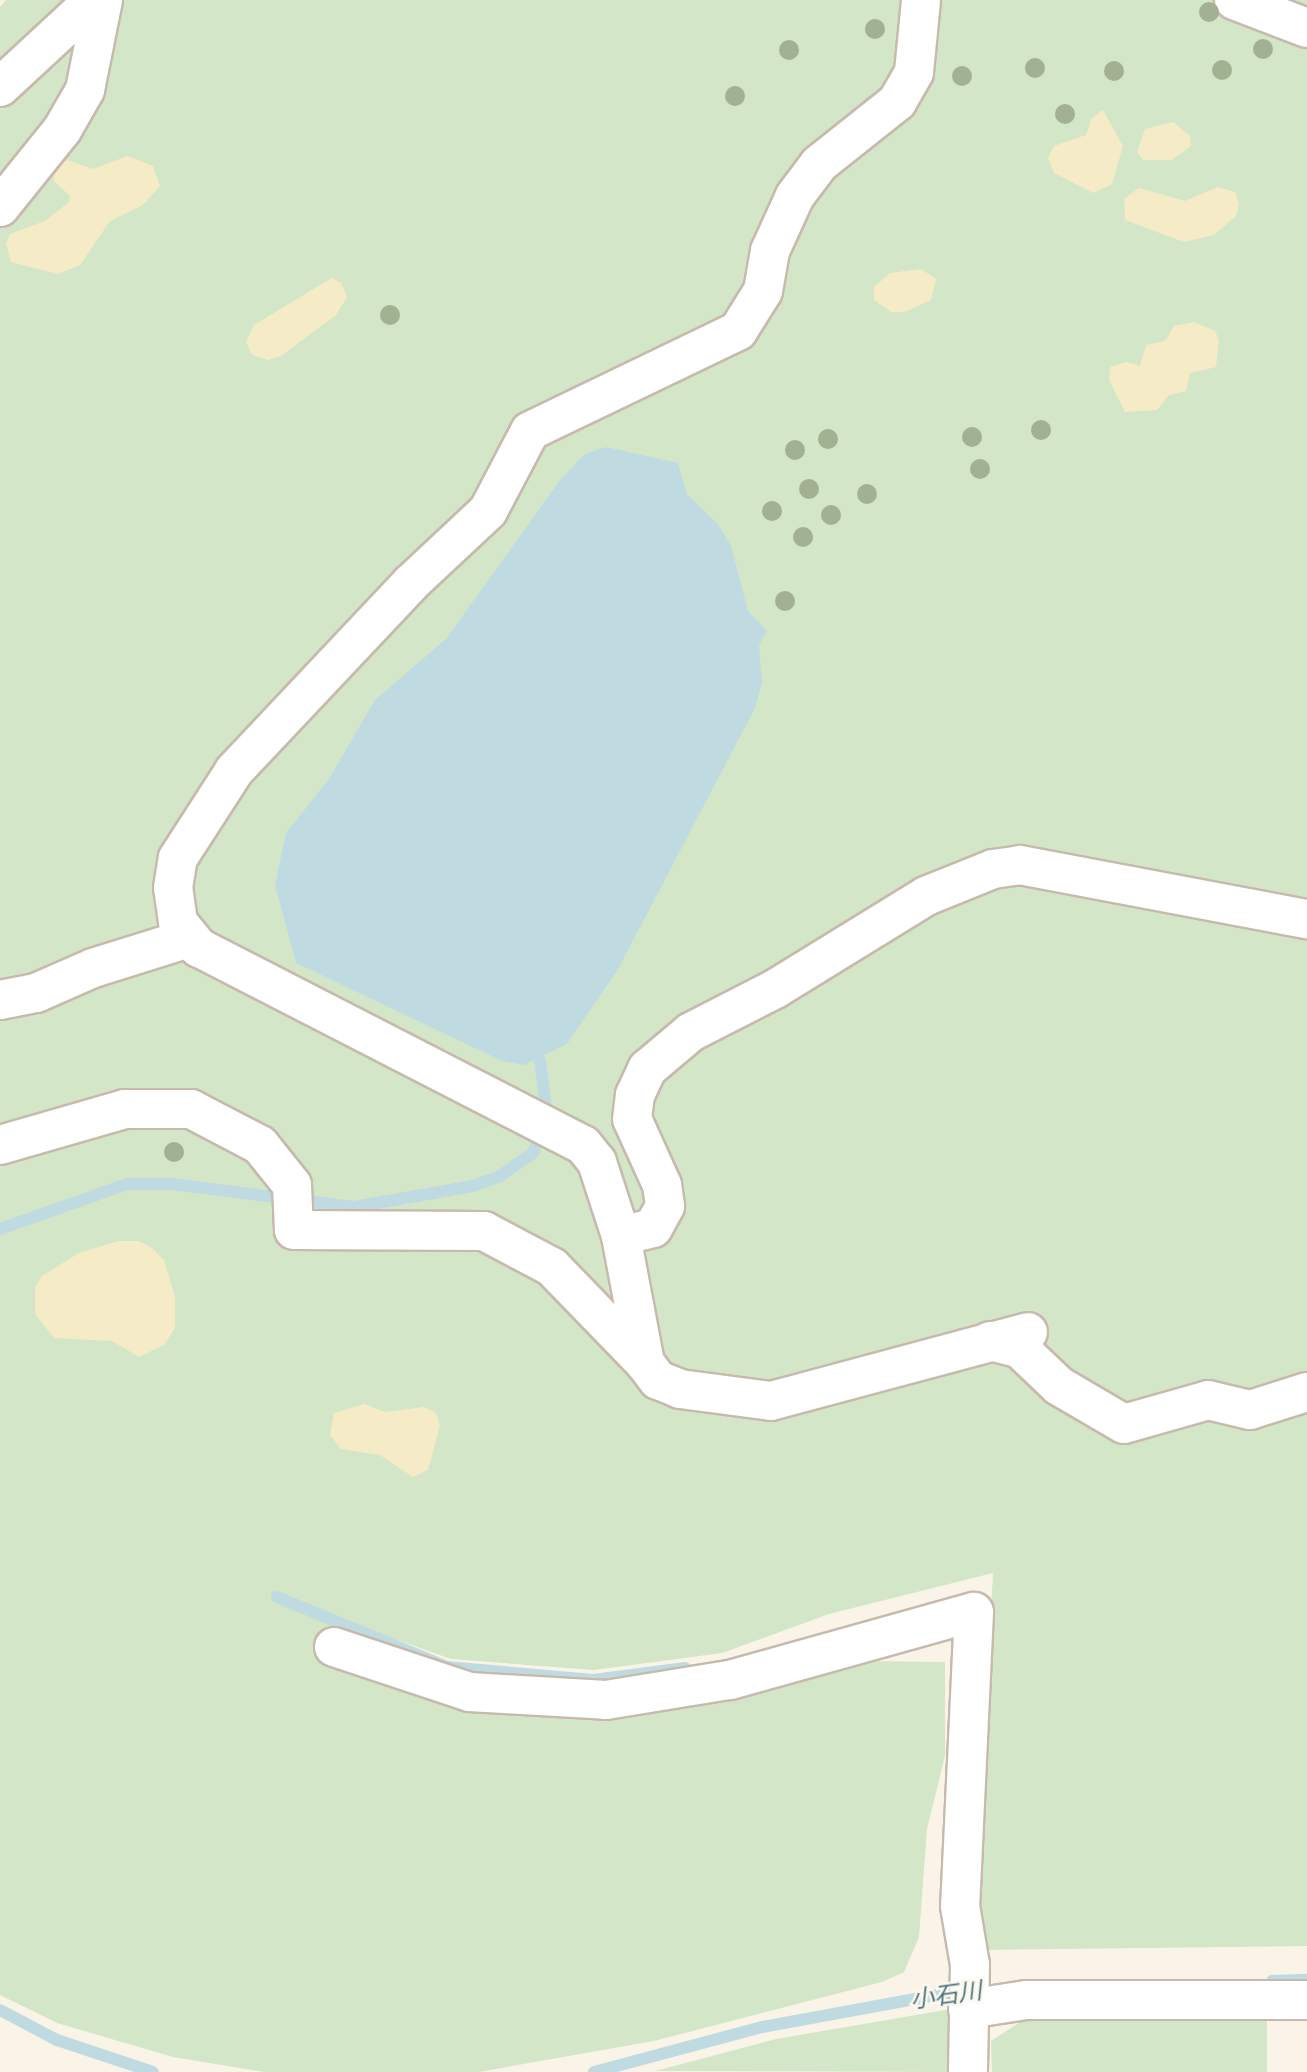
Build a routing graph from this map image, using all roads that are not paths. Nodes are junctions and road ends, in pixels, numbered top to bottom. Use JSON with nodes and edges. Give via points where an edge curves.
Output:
{"nodes":[{"id":1,"x":94,"y":0,"type":"edge"},
{"id":2,"x":103,"y":0,"type":"edge"},
{"id":3,"x":921,"y":0,"type":"edge"},
{"id":4,"x":1234,"y":0,"type":"edge"},
{"id":5,"x":1307,"y":28,"type":"edge"},
{"id":6,"x":0,"y":86,"type":"edge"},
{"id":7,"x":0,"y":206,"type":"edge"},
{"id":8,"x":1307,"y":919,"type":"edge"},
{"id":9,"x":189,"y":938,"type":"junction"},
{"id":10,"x":0,"y":1000,"type":"edge"},
{"id":11,"x":0,"y":1145,"type":"edge"},
{"id":12,"x":621,"y":1236,"type":"junction"},
{"id":13,"x":1027,"y":1332,"type":"dead end"},
{"id":14,"x":990,"y":1341,"type":"junction"},
{"id":15,"x":645,"y":1363,"type":"junction"},
{"id":16,"x":1307,"y":1392,"type":"edge"},
{"id":17,"x":334,"y":1647,"type":"dead end"},
{"id":18,"x":1307,"y":2000,"type":"edge"},
{"id":19,"x":967,"y":2006,"type":"junction"},
{"id":20,"x":968,"y":2072,"type":"edge"}],
"edges":[{"from":1,"to":6,"type":"street"},
{"from":2,"to":7,"type":"street","via":[[85,90],[62,130]]},
{"from":3,"to":9,"type":"street","via":[[921,39],[897,102],[819,164],[795,196],[770,251],[763,291],[738,331],[530,431],[488,511],[410,584],[211,798],[178,858],[173,888],[178,922]]},
{"from":4,"to":5,"type":"street"},
{"from":8,"to":12,"type":"street","via":[[1020,865],[993,869],[926,896],[775,989],[691,1032],[646,1069],[632,1118],[662,1185],[665,1206],[653,1228]]},
{"from":9,"to":10,"type":"street","via":[[93,968],[36,993]]},
{"from":9,"to":12,"type":"street","via":[[583,1145],[597,1162]]},
{"from":11,"to":15,"type":"street","via":[[125,1109],[191,1109],[260,1145],[292,1198],[294,1230],[484,1231],[552,1267]]},
{"from":12,"to":15,"type":"street"},
{"from":13,"to":14,"type":"street"},
{"from":14,"to":15,"type":"street","via":[[771,1401],[680,1389],[658,1380]]},
{"from":14,"to":16,"type":"street","via":[[1018,1348],[1059,1386],[1124,1424],[1208,1400],[1250,1410]]},
{"from":17,"to":19,"type":"street","via":[[469,1692],[606,1700],[730,1680],[974,1612],[960,1906],[970,1965]]},
{"from":18,"to":19,"type":"street","via":[[1026,2000]]},
{"from":19,"to":20,"type":"street"}]}
